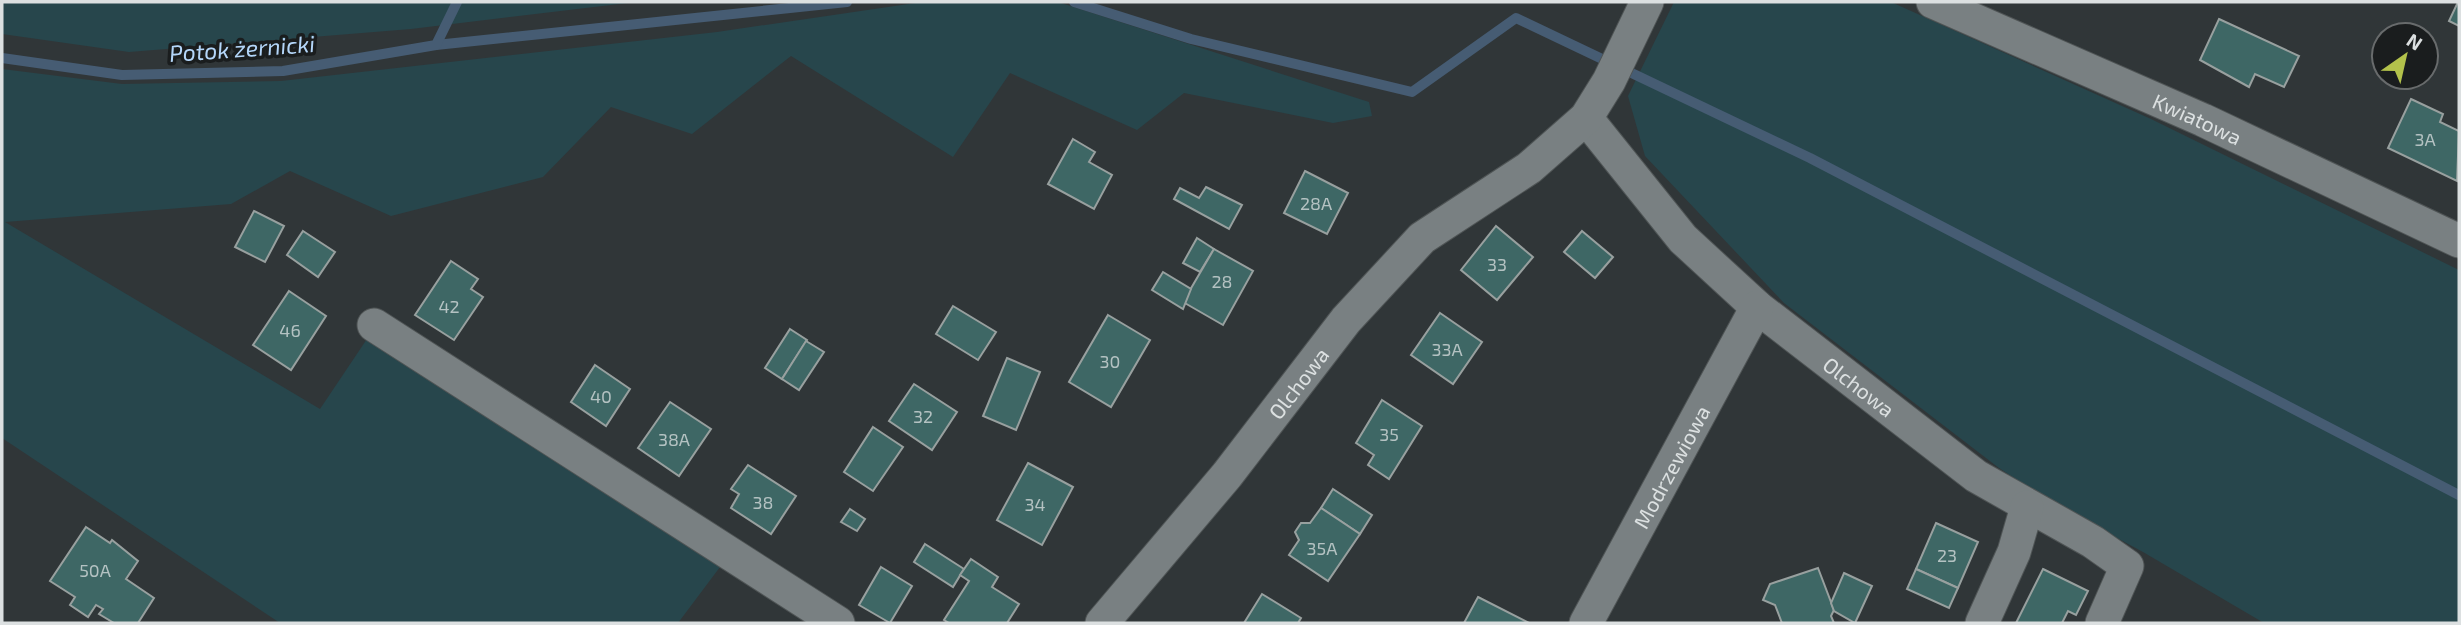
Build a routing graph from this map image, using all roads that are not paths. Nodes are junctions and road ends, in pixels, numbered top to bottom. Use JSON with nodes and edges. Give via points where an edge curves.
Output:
{"nodes":[{"id":1,"x":1647,"y":2,"type":"edge"},
{"id":2,"x":1933,"y":2,"type":"edge"},
{"id":3,"x":1586,"y":118,"type":"junction"},
{"id":4,"x":2459,"y":241,"type":"edge"},
{"id":5,"x":1756,"y":307,"type":"junction"},
{"id":6,"x":373,"y":325,"type":"dead end"},
{"id":7,"x":2027,"y":507,"type":"junction"},
{"id":8,"x":838,"y":623,"type":"edge"},
{"id":9,"x":1102,"y":623,"type":"edge"},
{"id":10,"x":1586,"y":623,"type":"edge"},
{"id":11,"x":1982,"y":623,"type":"edge"},
{"id":12,"x":2102,"y":623,"type":"edge"}],
"edges":[{"from":1,"to":3,"type":"street","name":"Olchowa"},
{"from":2,"to":4,"type":"street","name":"Kwiatowa","via":[[2203,120]]},
{"from":3,"to":5,"type":"street","name":"Olchowa","via":[[1683,240]]},
{"from":3,"to":9,"type":"street","name":"Olchowa","via":[[1529,168],[1422,238],[1346,320],[1227,475]]},
{"from":5,"to":7,"type":"street","name":"Olchowa","via":[[1976,476]]},
{"from":5,"to":10,"type":"street","name":"Modrzewiowa"},
{"from":6,"to":8,"type":"street"},
{"from":7,"to":11,"type":"street","via":[[2014,552]]},
{"from":7,"to":12,"type":"street","name":"Olchowa","via":[[2127,566]]}]}
